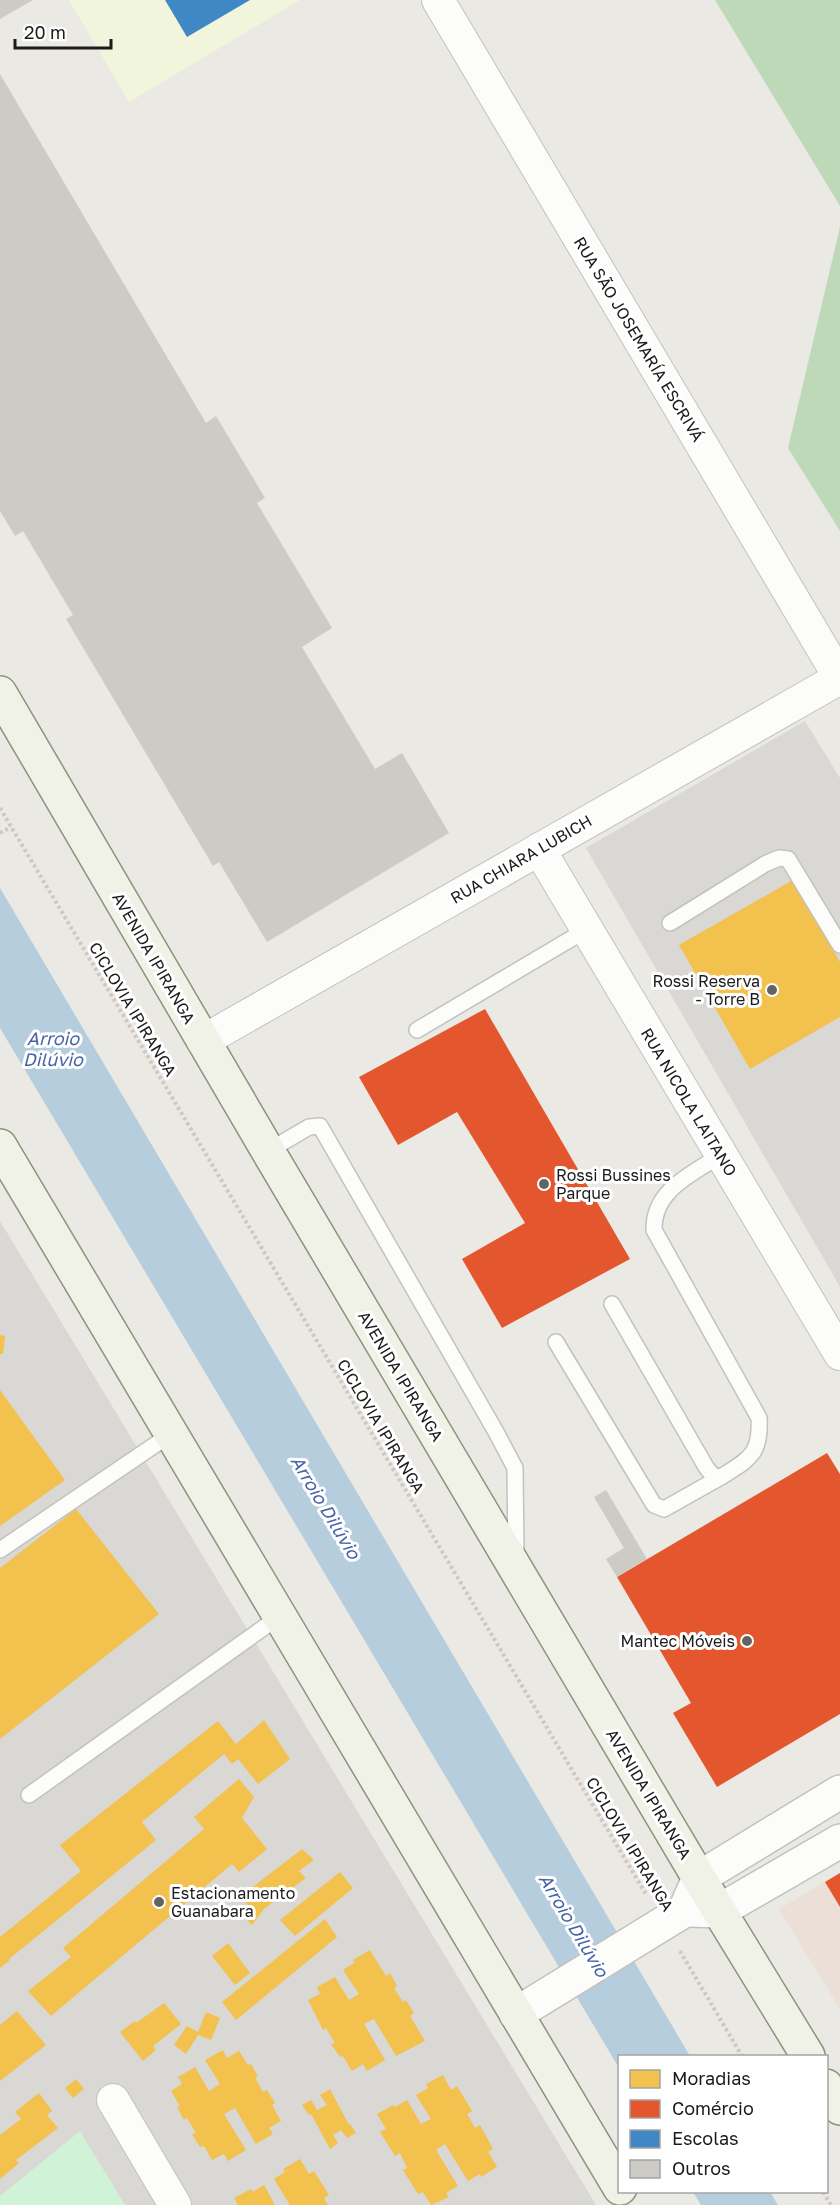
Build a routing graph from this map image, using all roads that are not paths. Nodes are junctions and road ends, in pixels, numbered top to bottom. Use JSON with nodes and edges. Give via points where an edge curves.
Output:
{"nodes":[{"id":1,"x":438,"y":0,"type":"edge"},
{"id":2,"x":840,"y":678,"type":"edge"},
{"id":3,"x":0,"y":693,"type":"edge"},
{"id":4,"x":539,"y":849,"type":"junction"},
{"id":5,"x":670,"y":923,"type":"dead end"},
{"id":6,"x":586,"y":930,"type":"junction"},
{"id":7,"x":840,"y":945,"type":"edge"},
{"id":8,"x":417,"y":1030,"type":"dead end"},
{"id":9,"x":203,"y":1041,"type":"junction"},
{"id":10,"x":0,"y":1146,"type":"edge"},
{"id":11,"x":268,"y":1151,"type":"junction"},
{"id":12,"x":721,"y":1155,"type":"junction"},
{"id":13,"x":612,"y":1304,"type":"dead end"},
{"id":14,"x":556,"y":1341,"type":"dead end"},
{"id":15,"x":840,"y":1354,"type":"edge"},
{"id":16,"x":171,"y":1434,"type":"junction"},
{"id":17,"x":721,"y":1477,"type":"junction"},
{"id":18,"x":0,"y":1550,"type":"edge"},
{"id":19,"x":516,"y":1569,"type":"junction"},
{"id":20,"x":280,"y":1616,"type":"junction"},
{"id":21,"x":840,"y":1792,"type":"edge"},
{"id":22,"x":29,"y":1796,"type":"dead end"},
{"id":23,"x":840,"y":1841,"type":"edge"},
{"id":24,"x":699,"y":1878,"type":"junction"},
{"id":25,"x":719,"y":1911,"type":"junction"},
{"id":26,"x":669,"y":1920,"type":"junction"},
{"id":27,"x":516,"y":2014,"type":"junction"},
{"id":28,"x":807,"y":2055,"type":"edge"},
{"id":29,"x":828,"y":2089,"type":"edge"},
{"id":30,"x":113,"y":2100,"type":"dead end"},
{"id":31,"x":840,"y":2108,"type":"edge"},
{"id":32,"x":618,"y":2185,"type":"edge"},
{"id":33,"x":175,"y":2205,"type":"edge"}],
"edges":[{"from":1,"to":2,"type":"street","name":"RUA SÃO JOSEMARÍA ESCRIVÁ"},
{"from":2,"to":4,"type":"street","name":"RUA CHIARA LUBICH"},
{"from":3,"to":9,"type":"main road","name":"AVENIDA IPIRANGA"},
{"from":4,"to":6,"type":"street","name":"RUA NICOLA LAITANO"},
{"from":4,"to":9,"type":"street","name":"RUA CHIARA LUBICH"},
{"from":5,"to":7,"type":"lane","via":[[765,864],[788,859]]},
{"from":6,"to":8,"type":"lane"},
{"from":6,"to":12,"type":"street","name":"RUA NICOLA LAITANO"},
{"from":9,"to":11,"type":"main road","name":"AVENIDA IPIRANGA"},
{"from":10,"to":16,"type":"main road"},
{"from":11,"to":19,"type":"main road","name":"AVENIDA IPIRANGA"},
{"from":11,"to":19,"type":"lane","via":[[309,1127],[320,1126],[515,1468]]},
{"from":12,"to":15,"type":"street","name":"RUA NICOLA LAITANO"},
{"from":12,"to":17,"type":"lane","via":[[669,1190],[654,1218],[654,1230],[759,1418],[758,1445],[751,1458]]},
{"from":13,"to":17,"type":"lane","via":[[706,1467],[713,1476]]},
{"from":14,"to":17,"type":"lane","via":[[654,1505],[664,1509]]},
{"from":16,"to":18,"type":"lane"},
{"from":16,"to":20,"type":"main road"},
{"from":19,"to":24,"type":"main road","name":"AVENIDA IPIRANGA"},
{"from":20,"to":22,"type":"lane"},
{"from":20,"to":27,"type":"main road"},
{"from":21,"to":24,"type":"street"},
{"from":23,"to":25,"type":"street"},
{"from":24,"to":25,"type":"main road","name":"AVENIDA IPIRANGA"},
{"from":24,"to":26,"type":"street"},
{"from":25,"to":26,"type":"street"},
{"from":25,"to":28,"type":"main road","name":"AVENIDA IPIRANGA"},
{"from":26,"to":27,"type":"street"},
{"from":27,"to":32,"type":"main road"},
{"from":29,"to":31,"type":"main road"},
{"from":30,"to":33,"type":"street"}]}
